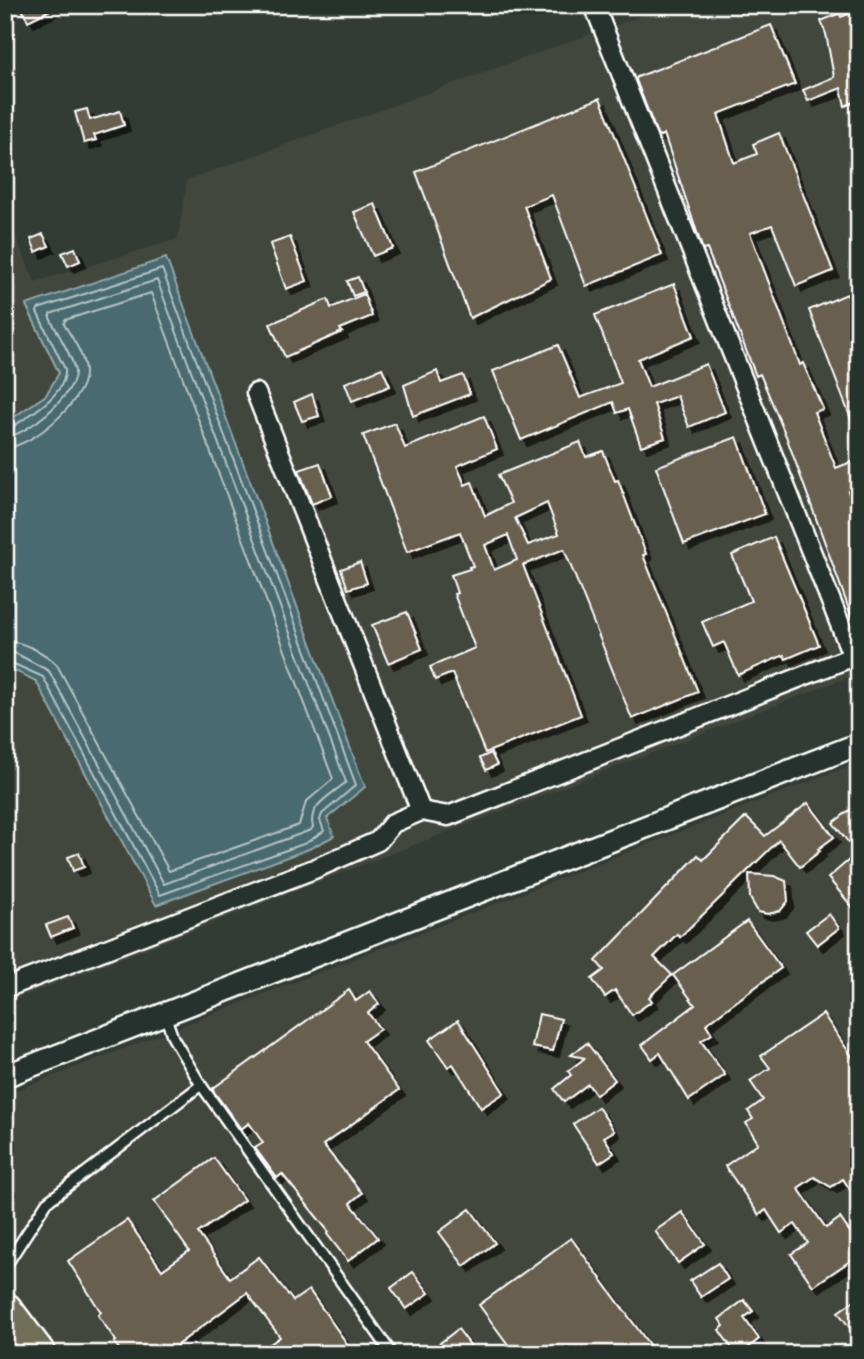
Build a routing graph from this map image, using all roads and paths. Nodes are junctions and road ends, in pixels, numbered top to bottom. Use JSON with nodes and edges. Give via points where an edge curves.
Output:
{"nodes":[{"id":1,"x":594,"y":5,"type":"edge"},
{"id":2,"x":256,"y":393,"type":"dead end"},
{"id":3,"x":856,"y":655,"type":"edge"},
{"id":4,"x":859,"y":744,"type":"edge"},
{"id":5,"x":421,"y":811,"type":"junction"},
{"id":6,"x":5,"y":988,"type":"edge"},
{"id":7,"x":164,"y":1012,"type":"junction"},
{"id":8,"x":5,"y":1076,"type":"edge"},
{"id":9,"x":201,"y":1085,"type":"junction"},
{"id":10,"x":5,"y":1267,"type":"edge"},
{"id":11,"x":5,"y":1309,"type":"edge"},
{"id":12,"x":39,"y":1354,"type":"edge"},
{"id":13,"x":380,"y":1354,"type":"edge"}],
"edges":[{"from":1,"to":3,"type":"street"},
{"from":2,"to":5,"type":"street"},
{"from":3,"to":5,"type":"street","via":[[448,816]]},
{"from":4,"to":7,"type":"street"},
{"from":5,"to":6,"type":"street","via":[[393,823],[378,841],[314,869]]},
{"from":7,"to":8,"type":"street"},
{"from":7,"to":9,"type":"lane","via":[[173,1038]]},
{"from":9,"to":10,"type":"lane","via":[[47,1202]]},
{"from":9,"to":13,"type":"lane","via":[[388,1348]]},
{"from":11,"to":12,"type":"highway"}]}
